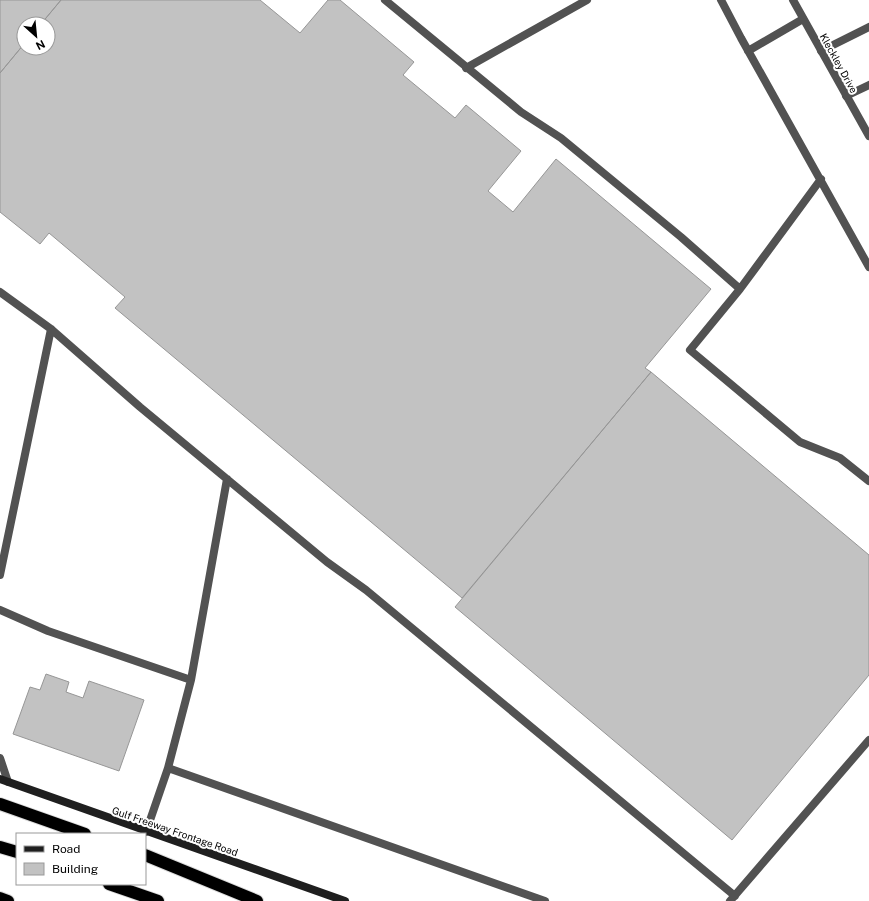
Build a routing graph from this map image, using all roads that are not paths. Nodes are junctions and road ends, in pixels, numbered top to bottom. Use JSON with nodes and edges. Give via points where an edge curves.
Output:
{"nodes":[{"id":1,"x":385,"y":0,"type":"edge"},
{"id":2,"x":587,"y":0,"type":"edge"},
{"id":3,"x":721,"y":0,"type":"edge"},
{"id":4,"x":792,"y":0,"type":"edge"},
{"id":5,"x":803,"y":19,"type":"junction"},
{"id":6,"x":869,"y":27,"type":"edge"},
{"id":7,"x":748,"y":51,"type":"junction"},
{"id":8,"x":821,"y":51,"type":"junction"},
{"id":9,"x":466,"y":68,"type":"junction"},
{"id":10,"x":869,"y":85,"type":"edge"},
{"id":11,"x":846,"y":96,"type":"junction"},
{"id":12,"x":869,"y":136,"type":"edge"},
{"id":13,"x":821,"y":180,"type":"junction"},
{"id":14,"x":869,"y":267,"type":"edge"},
{"id":15,"x":740,"y":289,"type":"junction"},
{"id":16,"x":0,"y":292,"type":"edge"},
{"id":17,"x":51,"y":329,"type":"junction"},
{"id":18,"x":227,"y":479,"type":"junction"},
{"id":19,"x":869,"y":481,"type":"edge"},
{"id":20,"x":0,"y":575,"type":"edge"},
{"id":21,"x":0,"y":610,"type":"edge"},
{"id":22,"x":190,"y":680,"type":"junction"},
{"id":23,"x":869,"y":740,"type":"edge"},
{"id":24,"x":0,"y":758,"type":"edge"},
{"id":25,"x":168,"y":768,"type":"junction"},
{"id":26,"x":0,"y":779,"type":"edge"},
{"id":27,"x":8,"y":782,"type":"junction"},
{"id":28,"x":0,"y":804,"type":"edge"},
{"id":29,"x":146,"y":832,"type":"junction"},
{"id":30,"x":82,"y":833,"type":"edge"},
{"id":31,"x":0,"y":846,"type":"edge"},
{"id":32,"x":16,"y":852,"type":"edge"},
{"id":33,"x":146,"y":855,"type":"edge"},
{"id":34,"x":112,"y":885,"type":"edge"},
{"id":35,"x":0,"y":898,"type":"edge"},
{"id":36,"x":733,"y":898,"type":"edge"},
{"id":37,"x":8,"y":901,"type":"edge"},
{"id":38,"x":158,"y":901,"type":"edge"},
{"id":39,"x":257,"y":901,"type":"edge"},
{"id":40,"x":345,"y":901,"type":"edge"},
{"id":41,"x":545,"y":901,"type":"edge"}],
"edges":[{"from":1,"to":9,"type":"street"},
{"from":2,"to":9,"type":"street"},
{"from":3,"to":7,"type":"street"},
{"from":4,"to":5,"type":"street","name":"Kleckley Drive"},
{"from":5,"to":7,"type":"street"},
{"from":5,"to":8,"type":"street","name":"Kleckley Drive"},
{"from":6,"to":8,"type":"street"},
{"from":7,"to":13,"type":"street"},
{"from":8,"to":11,"type":"street","name":"Kleckley Drive"},
{"from":9,"to":15,"type":"street","via":[[521,112],[561,138]]},
{"from":10,"to":11,"type":"street"},
{"from":11,"to":12,"type":"street","name":"Kleckley Drive"},
{"from":13,"to":14,"type":"street"},
{"from":13,"to":15,"type":"street"},
{"from":15,"to":19,"type":"street","via":[[690,350],[800,442],[840,458]]},
{"from":16,"to":17,"type":"street"},
{"from":17,"to":18,"type":"street"},
{"from":17,"to":20,"type":"street"},
{"from":18,"to":22,"type":"street"},
{"from":18,"to":36,"type":"street","via":[[366,590]]},
{"from":21,"to":22,"type":"street","via":[[48,632]]},
{"from":22,"to":25,"type":"street"},
{"from":23,"to":36,"type":"street"},
{"from":24,"to":27,"type":"street"},
{"from":25,"to":29,"type":"street"},
{"from":25,"to":41,"type":"street"},
{"from":26,"to":27,"type":"main road","name":"Gulf Freeway Frontage Road"},
{"from":27,"to":29,"type":"main road","name":"Gulf Freeway Frontage Road"},
{"from":28,"to":30,"type":"highway"},
{"from":29,"to":40,"type":"main road","name":"Gulf Freeway Frontage Road"},
{"from":31,"to":32,"type":"highway"},
{"from":33,"to":39,"type":"highway"},
{"from":34,"to":38,"type":"highway"},
{"from":35,"to":37,"type":"highway"}]}
